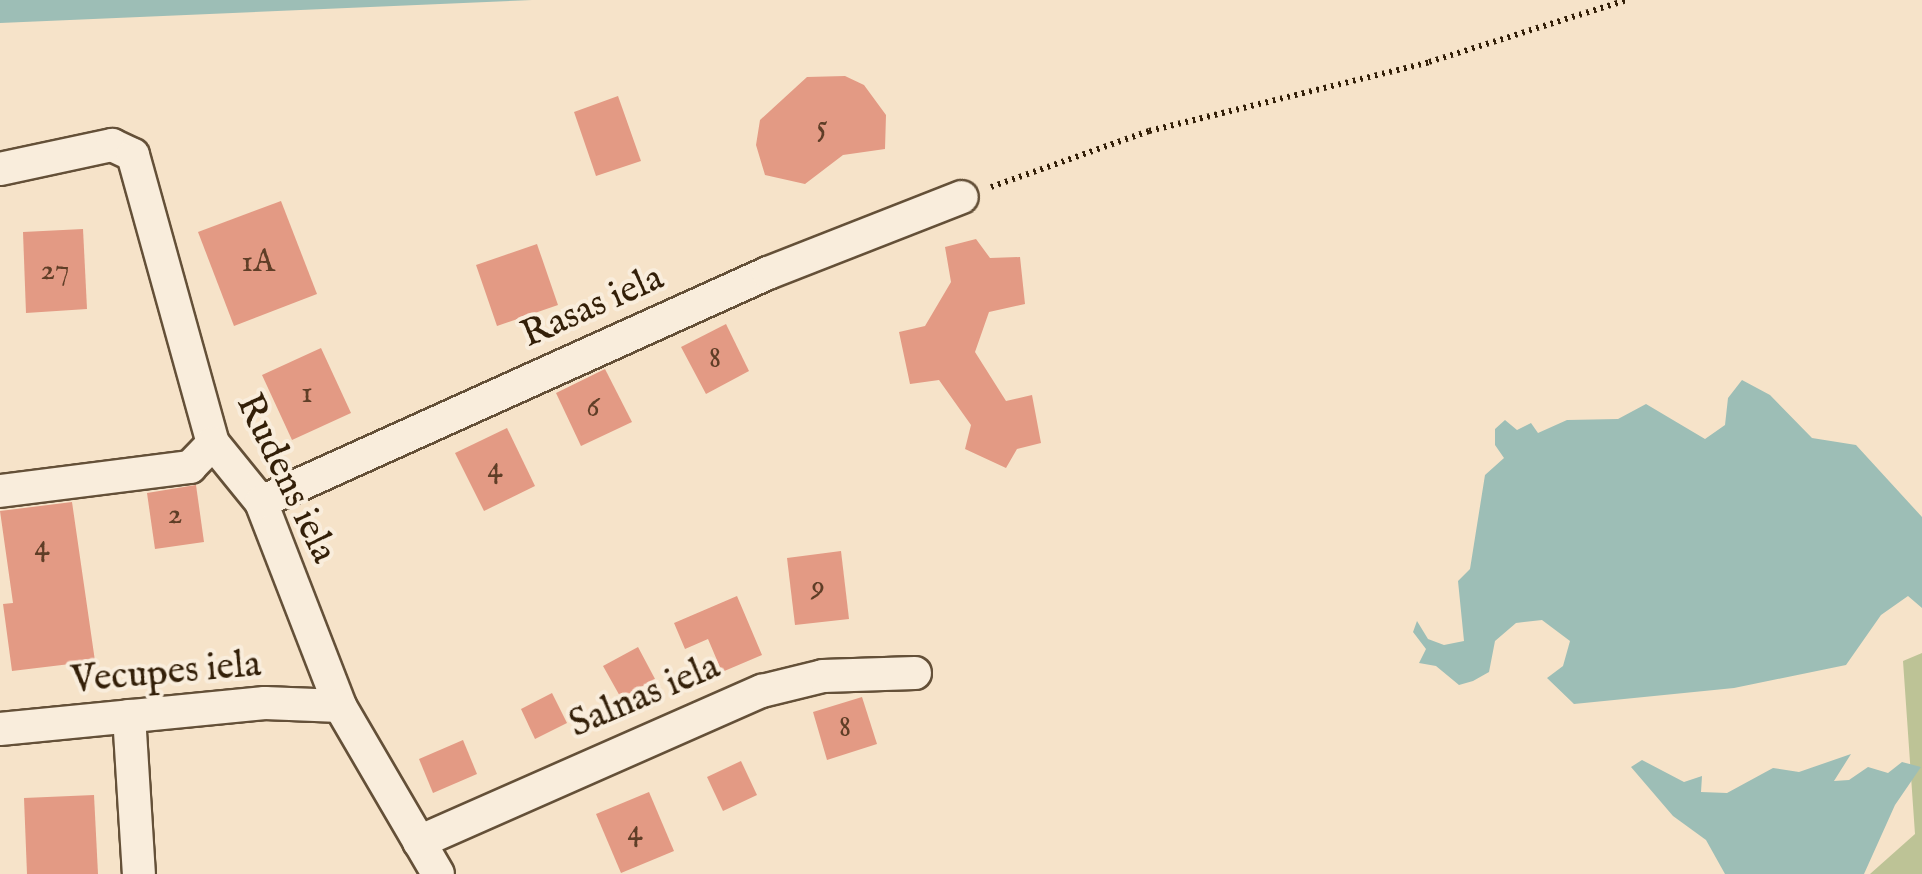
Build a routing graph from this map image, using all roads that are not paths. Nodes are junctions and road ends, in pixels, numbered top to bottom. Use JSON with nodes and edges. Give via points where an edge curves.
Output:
{"nodes":[{"id":1,"x":0,"y":169,"type":"edge"},
{"id":2,"x":962,"y":197,"type":"road end"},
{"id":3,"x":213,"y":443,"type":"junction"},
{"id":4,"x":0,"y":490,"type":"edge"},
{"id":5,"x":261,"y":502,"type":"junction"},
{"id":6,"x":916,"y":673,"type":"dead end"},
{"id":7,"x":340,"y":706,"type":"junction"},
{"id":8,"x":129,"y":716,"type":"junction"},
{"id":9,"x":0,"y":730,"type":"edge"},
{"id":10,"x":419,"y":842,"type":"junction"},
{"id":11,"x":139,"y":874,"type":"edge"},
{"id":12,"x":438,"y":874,"type":"edge"}],
"edges":[{"from":1,"to":3,"type":"street","name":"Rudens iela","via":[[112,145],[132,154]]},
{"from":2,"to":5,"type":"street","name":"Rasas iela","via":[[768,274]]},
{"from":3,"to":4,"type":"street","via":[[190,467]]},
{"from":3,"to":5,"type":"street","name":"Rudens iela"},
{"from":5,"to":7,"type":"street","name":"Rudens iela"},
{"from":6,"to":10,"type":"street","name":"Salnas iela","via":[[824,676],[762,691]]},
{"from":7,"to":8,"type":"street","name":"Vecupes iela","via":[[265,703]]},
{"from":7,"to":10,"type":"street","name":"Rudens iela"},
{"from":8,"to":9,"type":"street","name":"Vecupes iela"},
{"from":8,"to":11,"type":"street"},
{"from":10,"to":12,"type":"street","name":"Rudens iela"}]}
